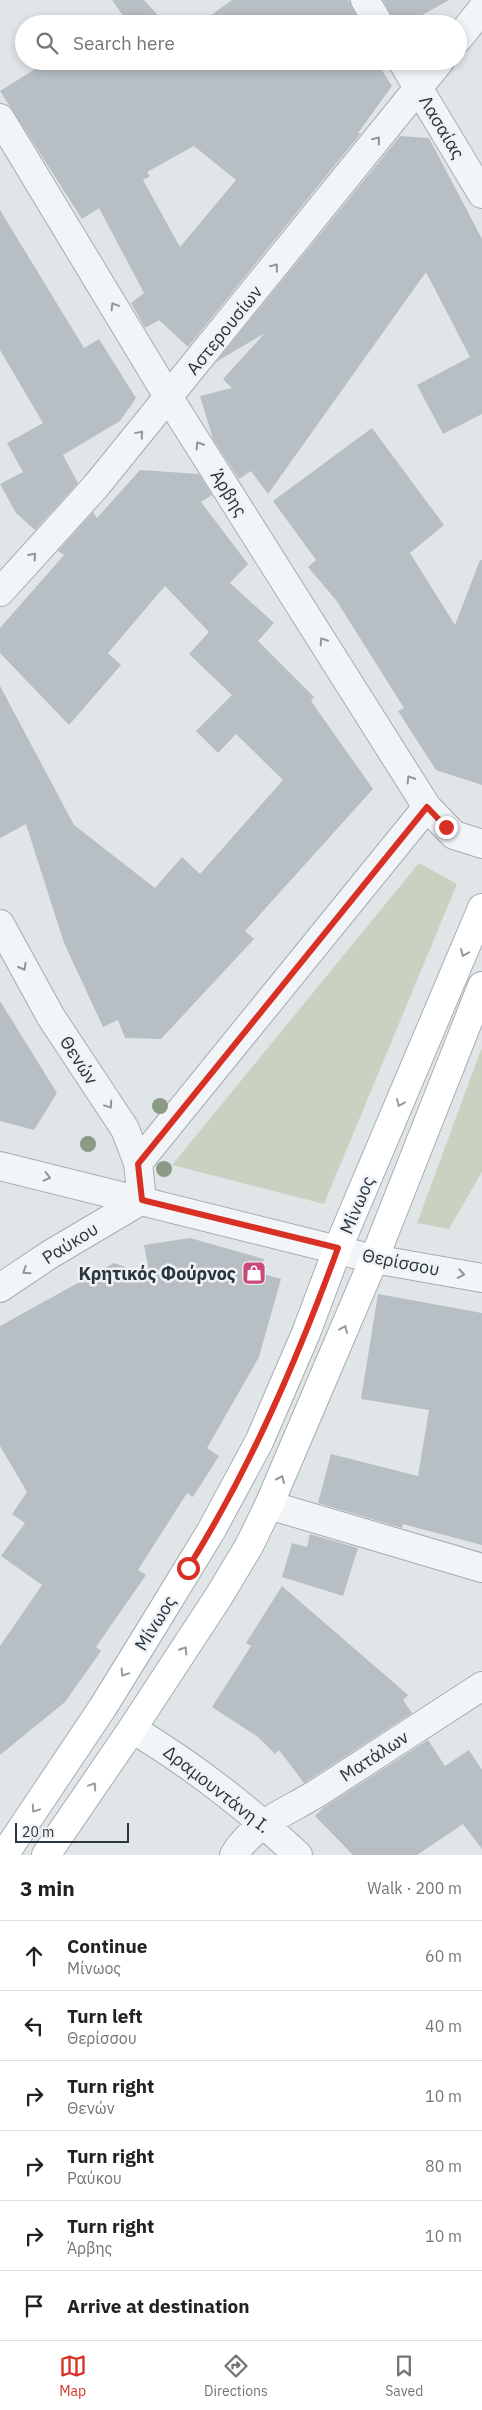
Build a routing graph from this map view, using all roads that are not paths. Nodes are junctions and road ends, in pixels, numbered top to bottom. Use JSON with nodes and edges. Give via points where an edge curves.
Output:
{"nodes":[{"id":1,"x":365,"y":0,"type":"edge"},
{"id":2,"x":482,"y":9,"type":"edge"},
{"id":3,"x":374,"y":15,"type":"edge"},
{"id":4,"x":467,"y":28,"type":"edge"},
{"id":5,"x":407,"y":70,"type":"edge"},
{"id":6,"x":433,"y":70,"type":"edge"},
{"id":7,"x":418,"y":88,"type":"junction"},
{"id":8,"x":0,"y":118,"type":"edge"},
{"id":9,"x":482,"y":194,"type":"edge"},
{"id":10,"x":169,"y":398,"type":"junction"},
{"id":11,"x":3,"y":578,"type":"edge"},
{"id":12,"x":427,"y":807,"type":"junction"},
{"id":13,"x":482,"y":844,"type":"edge"},
{"id":14,"x":482,"y":908,"type":"edge"},
{"id":15,"x":0,"y":924,"type":"edge"},
{"id":16,"x":482,"y":986,"type":"edge"},
{"id":17,"x":138,"y":1164,"type":"junction"},
{"id":18,"x":0,"y":1166,"type":"edge"},
{"id":19,"x":142,"y":1200,"type":"junction"},
{"id":20,"x":338,"y":1248,"type":"junction"},
{"id":21,"x":374,"y":1259,"type":"junction"},
{"id":22,"x":482,"y":1278,"type":"edge"},
{"id":23,"x":0,"y":1288,"type":"edge"},
{"id":24,"x":269,"y":1506,"type":"junction"},
{"id":25,"x":482,"y":1568,"type":"edge"},
{"id":26,"x":482,"y":1686,"type":"edge"},
{"id":27,"x":132,"y":1729,"type":"junction"},
{"id":28,"x":264,"y":1823,"type":"junction"},
{"id":29,"x":4,"y":1855,"type":"edge"},
{"id":30,"x":46,"y":1855,"type":"edge"},
{"id":31,"x":234,"y":1855,"type":"edge"},
{"id":32,"x":298,"y":1855,"type":"edge"}],
"edges":[{"from":1,"to":3,"type":"street"},
{"from":2,"to":4,"type":"street"},
{"from":5,"to":7,"type":"street","name":"Λασαίας"},
{"from":6,"to":7,"type":"street","name":"Αστερουσίων"},
{"from":7,"to":9,"type":"street","name":"Λασαίας"},
{"from":10,"to":7,"type":"street","name":"Αστερουσίων","one_way":true},
{"from":10,"to":8,"type":"street","name":"Άρβης","one_way":true},
{"from":11,"to":10,"type":"street","name":"Αστερουσίων","one_way":true,"via":[[96,486]]},
{"from":12,"to":10,"type":"street","name":"Άρβης","one_way":true},
{"from":12,"to":13,"type":"street","name":"Άρβης","via":[[454,835]]},
{"from":12,"to":17,"type":"street"},
{"from":14,"to":20,"type":"main road","name":"Μίνωος","one_way":true},
{"from":15,"to":17,"type":"street","name":"Θενών","one_way":true,"via":[[51,1018],[125,1129]]},
{"from":16,"to":21,"type":"main road","name":"Μίνωος"},
{"from":17,"to":19,"type":"street","name":"Θενών"},
{"from":18,"to":19,"type":"street","name":"Θερίσσου","one_way":true},
{"from":19,"to":20,"type":"street","name":"Θερίσσου"},
{"from":19,"to":23,"type":"street","name":"Ραύκου","one_way":true},
{"from":20,"to":21,"type":"street","name":"Θερίσσου"},
{"from":20,"to":29,"type":"main road","name":"Μίνωος","one_way":true,"via":[[282,1392],[211,1531],[103,1707]]},
{"from":21,"to":22,"type":"street","name":"Θερίσσου","one_way":true},
{"from":24,"to":21,"type":"main road","name":"Μίνωος","one_way":true},
{"from":24,"to":25,"type":"street"},
{"from":27,"to":24,"type":"main road","name":"Μίνωος","one_way":true,"via":[[236,1569]]},
{"from":26,"to":28,"type":"street","name":"Ματάλων","via":[[305,1801]]},
{"from":27,"to":28,"type":"street","name":"Δραμουντάνη Ι.","via":[[196,1768]]},
{"from":30,"to":27,"type":"main road","name":"Μίνωος","one_way":true},
{"from":28,"to":31,"type":"street","name":"Ματάλων"},
{"from":28,"to":32,"type":"street","name":"Δραμουντάνη Ι."}]}
